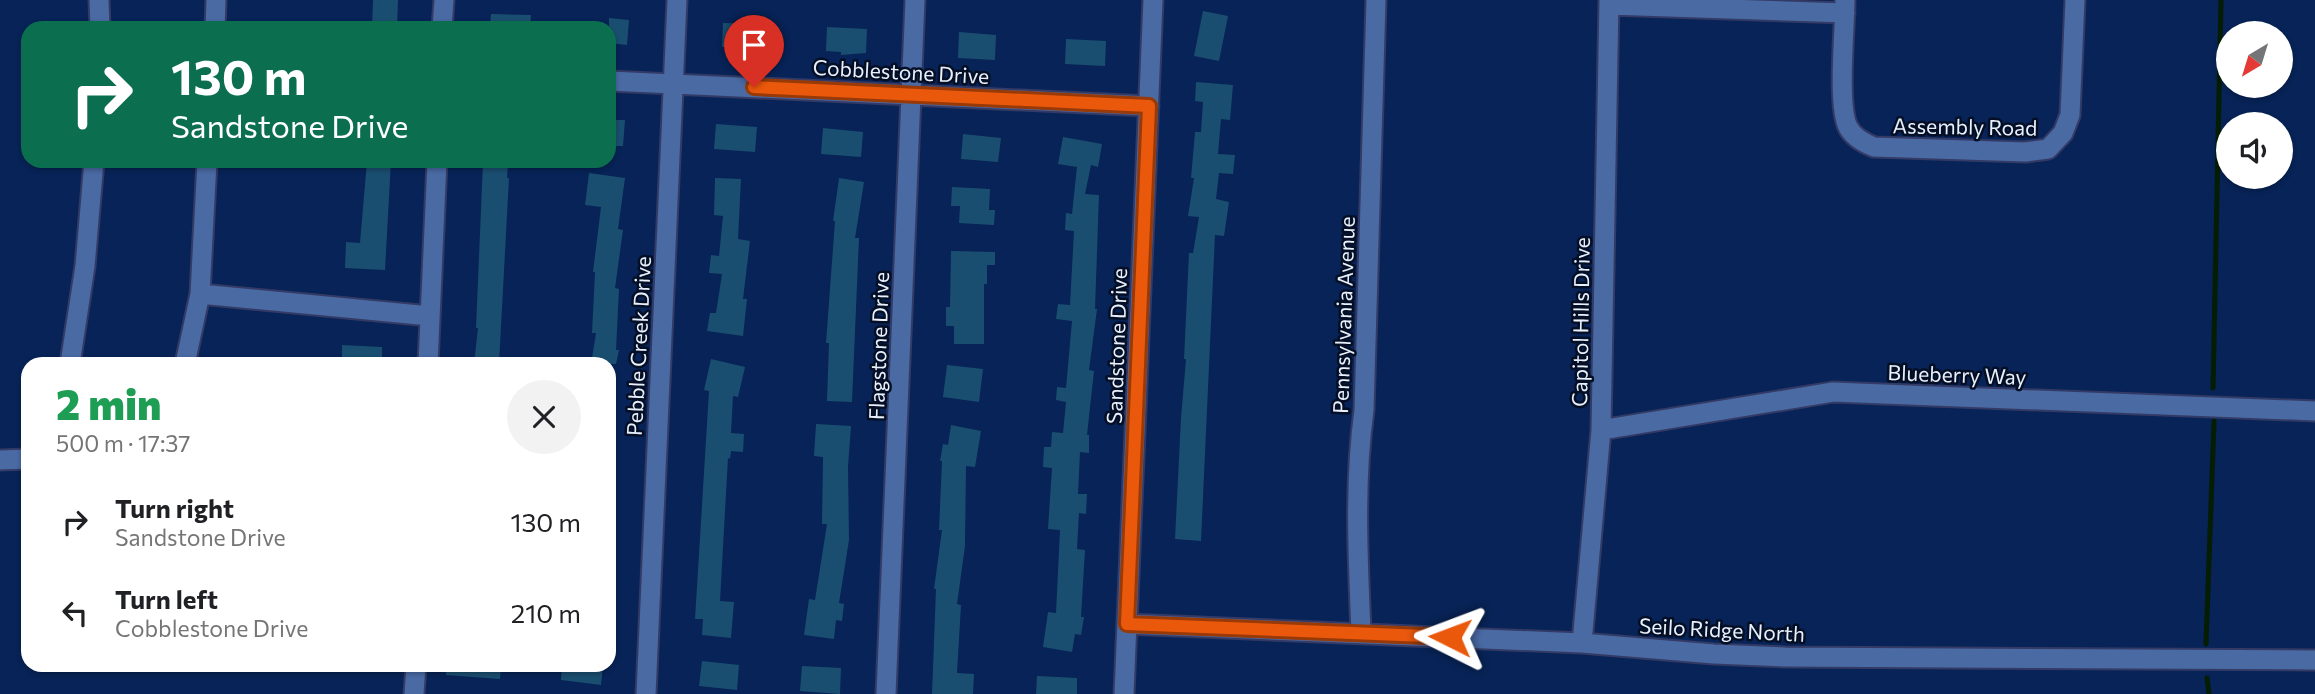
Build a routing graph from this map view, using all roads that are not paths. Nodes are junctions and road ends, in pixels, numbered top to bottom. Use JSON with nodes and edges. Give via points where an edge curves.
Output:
{"nodes":[{"id":1,"x":99,"y":0,"type":"edge"},
{"id":2,"x":216,"y":0,"type":"edge"},
{"id":3,"x":443,"y":0,"type":"edge"},
{"id":4,"x":677,"y":0,"type":"edge"},
{"id":5,"x":915,"y":0,"type":"edge"},
{"id":6,"x":1153,"y":0,"type":"edge"},
{"id":7,"x":1376,"y":0,"type":"edge"},
{"id":8,"x":2075,"y":0,"type":"edge"},
{"id":9,"x":1609,"y":3,"type":"edge"},
{"id":10,"x":1845,"y":7,"type":"edge"},
{"id":11,"x":100,"y":21,"type":"edge"},
{"id":12,"x":215,"y":21,"type":"edge"},
{"id":13,"x":442,"y":21,"type":"edge"},
{"id":14,"x":616,"y":81,"type":"edge"},
{"id":15,"x":673,"y":84,"type":"junction"},
{"id":16,"x":912,"y":94,"type":"junction"},
{"id":17,"x":1149,"y":106,"type":"junction"},
{"id":18,"x":93,"y":168,"type":"edge"},
{"id":19,"x":207,"y":168,"type":"edge"},
{"id":20,"x":437,"y":168,"type":"edge"},
{"id":21,"x":200,"y":294,"type":"junction"},
{"id":22,"x":430,"y":316,"type":"junction"},
{"id":23,"x":71,"y":357,"type":"edge"},
{"id":24,"x":186,"y":357,"type":"edge"},
{"id":25,"x":428,"y":357,"type":"edge"},
{"id":26,"x":2315,"y":411,"type":"edge"},
{"id":27,"x":1601,"y":430,"type":"junction"},
{"id":28,"x":21,"y":459,"type":"edge"},
{"id":29,"x":0,"y":460,"type":"edge"},
{"id":30,"x":1127,"y":624,"type":"junction"},
{"id":31,"x":1361,"y":632,"type":"junction"},
{"id":32,"x":1582,"y":643,"type":"junction"},
{"id":33,"x":2315,"y":660,"type":"edge"},
{"id":34,"x":415,"y":672,"type":"edge"},
{"id":35,"x":414,"y":694,"type":"edge"},
{"id":36,"x":646,"y":694,"type":"edge"},
{"id":37,"x":886,"y":694,"type":"edge"},
{"id":38,"x":1124,"y":694,"type":"edge"}],
"edges":[{"from":1,"to":11,"type":"street"},
{"from":2,"to":12,"type":"street"},
{"from":3,"to":13,"type":"street"},
{"from":4,"to":15,"type":"street","name":"Pebble Creek Drive"},
{"from":5,"to":16,"type":"street","name":"Flagstone Drive"},
{"from":6,"to":17,"type":"street","name":"Sandstone Drive"},
{"from":7,"to":31,"type":"street","name":"Pennsylvania Avenue","via":[[1364,410],[1359,442]]},
{"from":8,"to":10,"type":"street","name":"Assembly Road","via":[[2070,115],[2063,133],[2048,149],[2025,152],[1863,143],[1848,129],[1843,107]]},
{"from":9,"to":10,"type":"street"},
{"from":9,"to":27,"type":"street","name":"Capitol Hills Drive"},
{"from":14,"to":15,"type":"street","name":"Cobblestone Drive"},
{"from":15,"to":16,"type":"street","name":"Cobblestone Drive"},
{"from":15,"to":36,"type":"street","name":"Pebble Creek Drive"},
{"from":16,"to":17,"type":"street","name":"Cobblestone Drive"},
{"from":16,"to":37,"type":"street","name":"Flagstone Drive"},
{"from":17,"to":30,"type":"street","name":"Sandstone Drive"},
{"from":18,"to":23,"type":"street"},
{"from":19,"to":21,"type":"street"},
{"from":20,"to":22,"type":"street"},
{"from":21,"to":22,"type":"street"},
{"from":21,"to":24,"type":"street"},
{"from":22,"to":25,"type":"street"},
{"from":26,"to":27,"type":"street","name":"Blueberry Way","via":[[1833,392]]},
{"from":27,"to":32,"type":"street","name":"Capitol Hills Drive"},
{"from":28,"to":29,"type":"street"},
{"from":30,"to":31,"type":"street","name":"Seilo Ridge North"},
{"from":30,"to":38,"type":"street","name":"Sandstone Drive"},
{"from":31,"to":32,"type":"street","name":"Seilo Ridge North"},
{"from":32,"to":33,"type":"street","name":"Seilo Ridge North","via":[[1785,657]]},
{"from":34,"to":35,"type":"street"}]}
